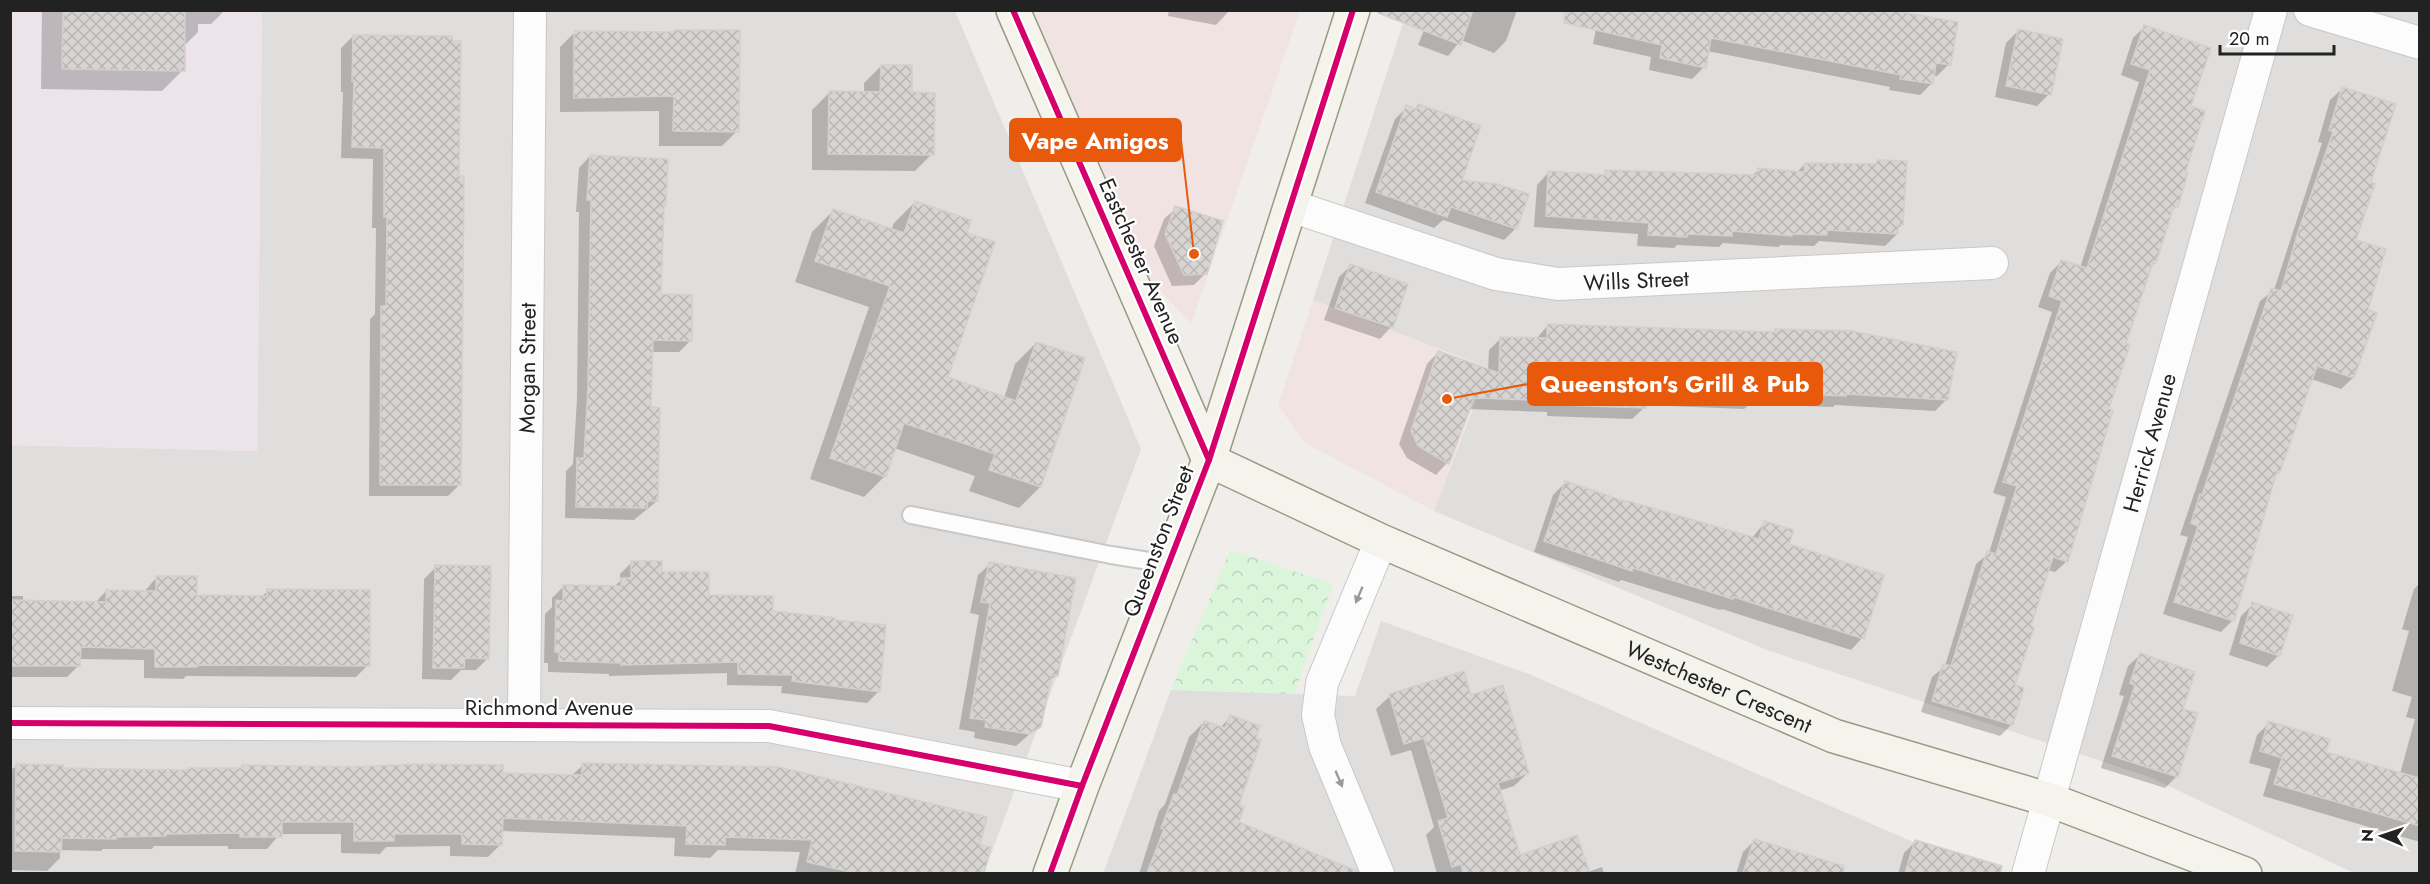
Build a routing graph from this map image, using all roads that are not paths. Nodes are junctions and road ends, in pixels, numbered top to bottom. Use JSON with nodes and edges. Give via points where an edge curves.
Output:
{"nodes":[{"id":1,"x":530,"y":10,"type":"edge"},
{"id":2,"x":1013,"y":10,"type":"edge"},
{"id":3,"x":1353,"y":10,"type":"edge"},
{"id":4,"x":2271,"y":10,"type":"edge"},
{"id":5,"x":2310,"y":10,"type":"edge"},
{"id":6,"x":2420,"y":43,"type":"edge"},
{"id":7,"x":1291,"y":206,"type":"junction"},
{"id":8,"x":1992,"y":263,"type":"dead end"},
{"id":9,"x":1209,"y":460,"type":"junction"},
{"id":10,"x":910,"y":515,"type":"dead end"},
{"id":11,"x":1381,"y":541,"type":"junction"},
{"id":12,"x":1168,"y":564,"type":"junction"},
{"id":13,"x":10,"y":723,"type":"edge"},
{"id":14,"x":524,"y":725,"type":"junction"},
{"id":15,"x":1082,"y":786,"type":"junction"},
{"id":16,"x":2050,"y":800,"type":"junction"},
{"id":17,"x":1050,"y":873,"type":"edge"},
{"id":18,"x":1378,"y":873,"type":"edge"},
{"id":19,"x":2028,"y":873,"type":"edge"},
{"id":20,"x":2245,"y":873,"type":"edge"}],
"edges":[{"from":1,"to":14,"type":"street","name":"Morgan Street"},
{"from":2,"to":9,"type":"main road","name":"Eastchester Avenue"},
{"from":3,"to":7,"type":"main road","name":"Queenston Street"},
{"from":4,"to":16,"type":"street","name":"Herrick Avenue"},
{"from":5,"to":6,"type":"street"},
{"from":7,"to":8,"type":"street","name":"Wills Street","via":[[1496,274],[1558,284]]},
{"from":7,"to":9,"type":"main road","name":"Queenston Street"},
{"from":9,"to":11,"type":"main road","name":"Westchester Crescent"},
{"from":9,"to":12,"type":"main road","name":"Queenston Street"},
{"from":10,"to":12,"type":"lane"},
{"from":11,"to":16,"type":"main road","name":"Westchester Crescent","via":[[1834,736]]},
{"from":11,"to":18,"type":"street","one_way":true,"via":[[1322,683],[1318,715],[1325,746]]},
{"from":12,"to":15,"type":"main road","name":"Queenston Street"},
{"from":13,"to":14,"type":"street","name":"Richmond Avenue"},
{"from":14,"to":15,"type":"street","name":"Richmond Avenue","via":[[769,726]]},
{"from":15,"to":17,"type":"main road","name":"Queenston Street"},
{"from":16,"to":19,"type":"street","name":"Herrick Avenue"},
{"from":16,"to":20,"type":"main road","name":"Westchester Crescent"}]}
